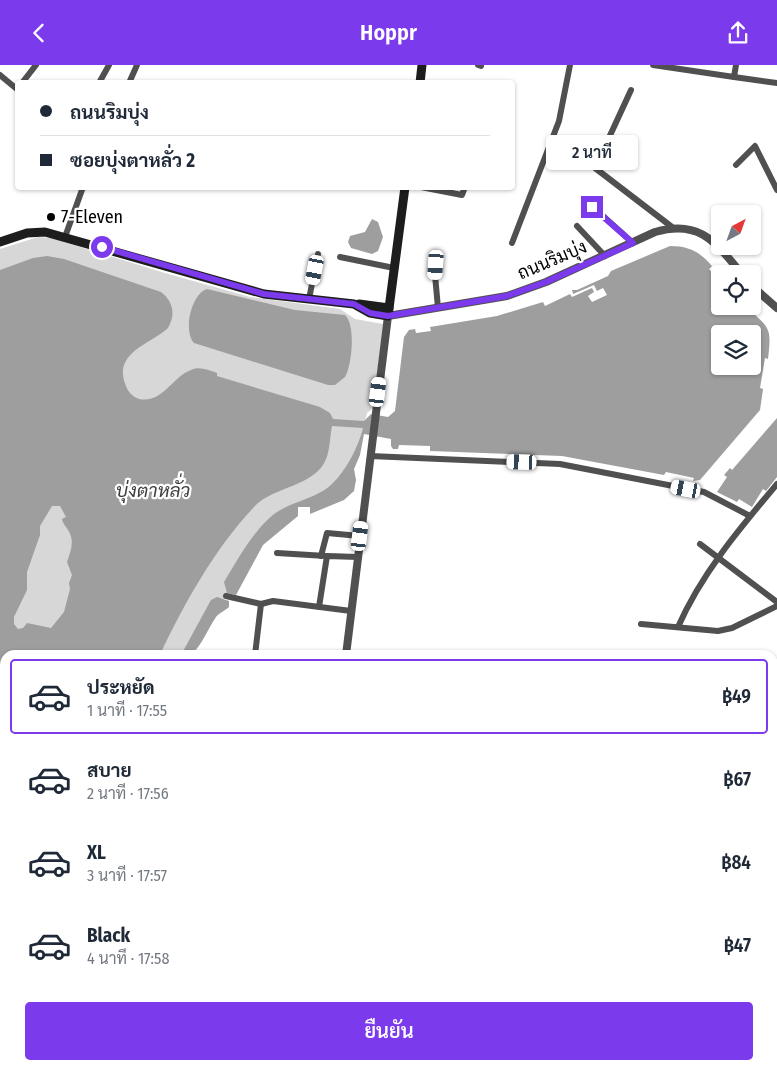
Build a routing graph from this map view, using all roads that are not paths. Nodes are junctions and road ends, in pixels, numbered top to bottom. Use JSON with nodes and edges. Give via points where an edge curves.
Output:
{"nodes":[{"id":1,"x":36,"y":65,"type":"edge"},
{"id":2,"x":109,"y":65,"type":"edge"},
{"id":3,"x":137,"y":65,"type":"edge"},
{"id":4,"x":422,"y":65,"type":"edge"},
{"id":5,"x":570,"y":65,"type":"edge"},
{"id":6,"x":653,"y":65,"type":"edge"},
{"id":7,"x":736,"y":65,"type":"edge"},
{"id":8,"x":0,"y":75,"type":"edge"},
{"id":9,"x":734,"y":77,"type":"junction"},
{"id":10,"x":24,"y":80,"type":"edge"},
{"id":11,"x":101,"y":80,"type":"edge"},
{"id":12,"x":131,"y":80,"type":"edge"},
{"id":13,"x":420,"y":80,"type":"edge"},
{"id":14,"x":777,"y":83,"type":"edge"},
{"id":15,"x":15,"y":87,"type":"edge"},
{"id":16,"x":631,"y":91,"type":"dead end"},
{"id":17,"x":736,"y":165,"type":"dead end"},
{"id":18,"x":82,"y":190,"type":"edge"},
{"id":19,"x":405,"y":190,"type":"edge"},
{"id":20,"x":436,"y":190,"type":"edge"},
{"id":21,"x":464,"y":190,"type":"edge"},
{"id":22,"x":777,"y":190,"type":"edge"},
{"id":23,"x":592,"y":207,"type":"dead end"},
{"id":24,"x":577,"y":226,"type":"dead end"},
{"id":25,"x":672,"y":227,"type":"junction"},
{"id":26,"x":65,"y":237,"type":"junction"},
{"id":27,"x":0,"y":242,"type":"edge"},
{"id":28,"x":512,"y":243,"type":"dead end"},
{"id":29,"x":633,"y":243,"type":"junction"},
{"id":30,"x":318,"y":254,"type":"dead end"},
{"id":31,"x":436,"y":254,"type":"dead end"},
{"id":32,"x":605,"y":255,"type":"junction"},
{"id":33,"x":340,"y":257,"type":"dead end"},
{"id":34,"x":734,"y":265,"type":"edge"},
{"id":35,"x":394,"y":267,"type":"junction"},
{"id":36,"x":761,"y":294,"type":"edge"},
{"id":37,"x":309,"y":299,"type":"junction"},
{"id":38,"x":438,"y":308,"type":"junction"},
{"id":39,"x":777,"y":308,"type":"edge"},
{"id":40,"x":388,"y":312,"type":"junction"},
{"id":41,"x":370,"y":456,"type":"junction"},
{"id":42,"x":777,"y":484,"type":"edge"},
{"id":43,"x":750,"y":517,"type":"junction"},
{"id":44,"x":360,"y":536,"type":"junction"},
{"id":45,"x":700,"y":544,"type":"dead end"},
{"id":46,"x":277,"y":553,"type":"dead end"},
{"id":47,"x":324,"y":556,"type":"junction"},
{"id":48,"x":358,"y":557,"type":"junction"},
{"id":49,"x":719,"y":559,"type":"junction"},
{"id":50,"x":226,"y":596,"type":"dead end"},
{"id":51,"x":777,"y":602,"type":"edge"},
{"id":52,"x":261,"y":604,"type":"junction"},
{"id":53,"x":777,"y":606,"type":"edge"},
{"id":54,"x":319,"y":607,"type":"junction"},
{"id":55,"x":351,"y":611,"type":"junction"},
{"id":56,"x":641,"y":624,"type":"dead end"},
{"id":57,"x":678,"y":627,"type":"junction"},
{"id":58,"x":255,"y":650,"type":"edge"},
{"id":59,"x":347,"y":650,"type":"edge"}],
"edges":[{"from":1,"to":10,"type":"street"},
{"from":2,"to":11,"type":"street"},
{"from":3,"to":12,"type":"street"},
{"from":4,"to":13,"type":"main road"},
{"from":5,"to":28,"type":"street","via":[[559,121]]},
{"from":6,"to":9,"type":"street"},
{"from":7,"to":9,"type":"street"},
{"from":8,"to":15,"type":"street"},
{"from":9,"to":14,"type":"street"},
{"from":16,"to":25,"type":"street","via":[[595,168]]},
{"from":17,"to":22,"type":"street","via":[[755,146]]},
{"from":18,"to":26,"type":"street"},
{"from":19,"to":35,"type":"main road"},
{"from":20,"to":21,"type":"street","via":[[462,195]]},
{"from":23,"to":29,"type":"street"},
{"from":24,"to":32,"type":"street"},
{"from":25,"to":29,"type":"street","name":"ถนนริมบุ่ง"},
{"from":25,"to":34,"type":"street","name":"ถนนริมบุ่ง","via":[[698,231],[712,239]]},
{"from":26,"to":27,"type":"main road","name":"ถนนริมบุ่ง","via":[[33,232]]},
{"from":26,"to":37,"type":"main road","name":"ถนนริมบุ่ง","via":[[223,284],[264,294]]},
{"from":29,"to":32,"type":"street","name":"ถนนริมบุ่ง"},
{"from":30,"to":37,"type":"street"},
{"from":31,"to":38,"type":"street"},
{"from":32,"to":38,"type":"street","name":"ถนนริมบุ่ง","via":[[507,296]]},
{"from":33,"to":35,"type":"street"},
{"from":35,"to":40,"type":"main road"},
{"from":36,"to":39,"type":"street"},
{"from":37,"to":40,"type":"main road","name":"ถนนริมบุ่ง","via":[[354,304],[370,313]]},
{"from":38,"to":40,"type":"street","name":"ถนนริมบุ่ง"},
{"from":40,"to":41,"type":"street"},
{"from":41,"to":43,"type":"street","via":[[560,464],[704,492]]},
{"from":41,"to":44,"type":"street"},
{"from":42,"to":43,"type":"street"},
{"from":43,"to":49,"type":"street"},
{"from":44,"to":47,"type":"street","via":[[327,533]]},
{"from":44,"to":48,"type":"street"},
{"from":45,"to":49,"type":"street"},
{"from":46,"to":47,"type":"street"},
{"from":47,"to":48,"type":"street"},
{"from":47,"to":54,"type":"street"},
{"from":48,"to":55,"type":"street"},
{"from":49,"to":51,"type":"street"},
{"from":49,"to":57,"type":"street","via":[[689,602]]},
{"from":50,"to":52,"type":"street"},
{"from":52,"to":54,"type":"street","via":[[273,601]]},
{"from":52,"to":58,"type":"street"},
{"from":53,"to":57,"type":"street","via":[[732,628],[718,631]]},
{"from":54,"to":55,"type":"street"},
{"from":55,"to":59,"type":"street"},
{"from":56,"to":57,"type":"street"}]}
